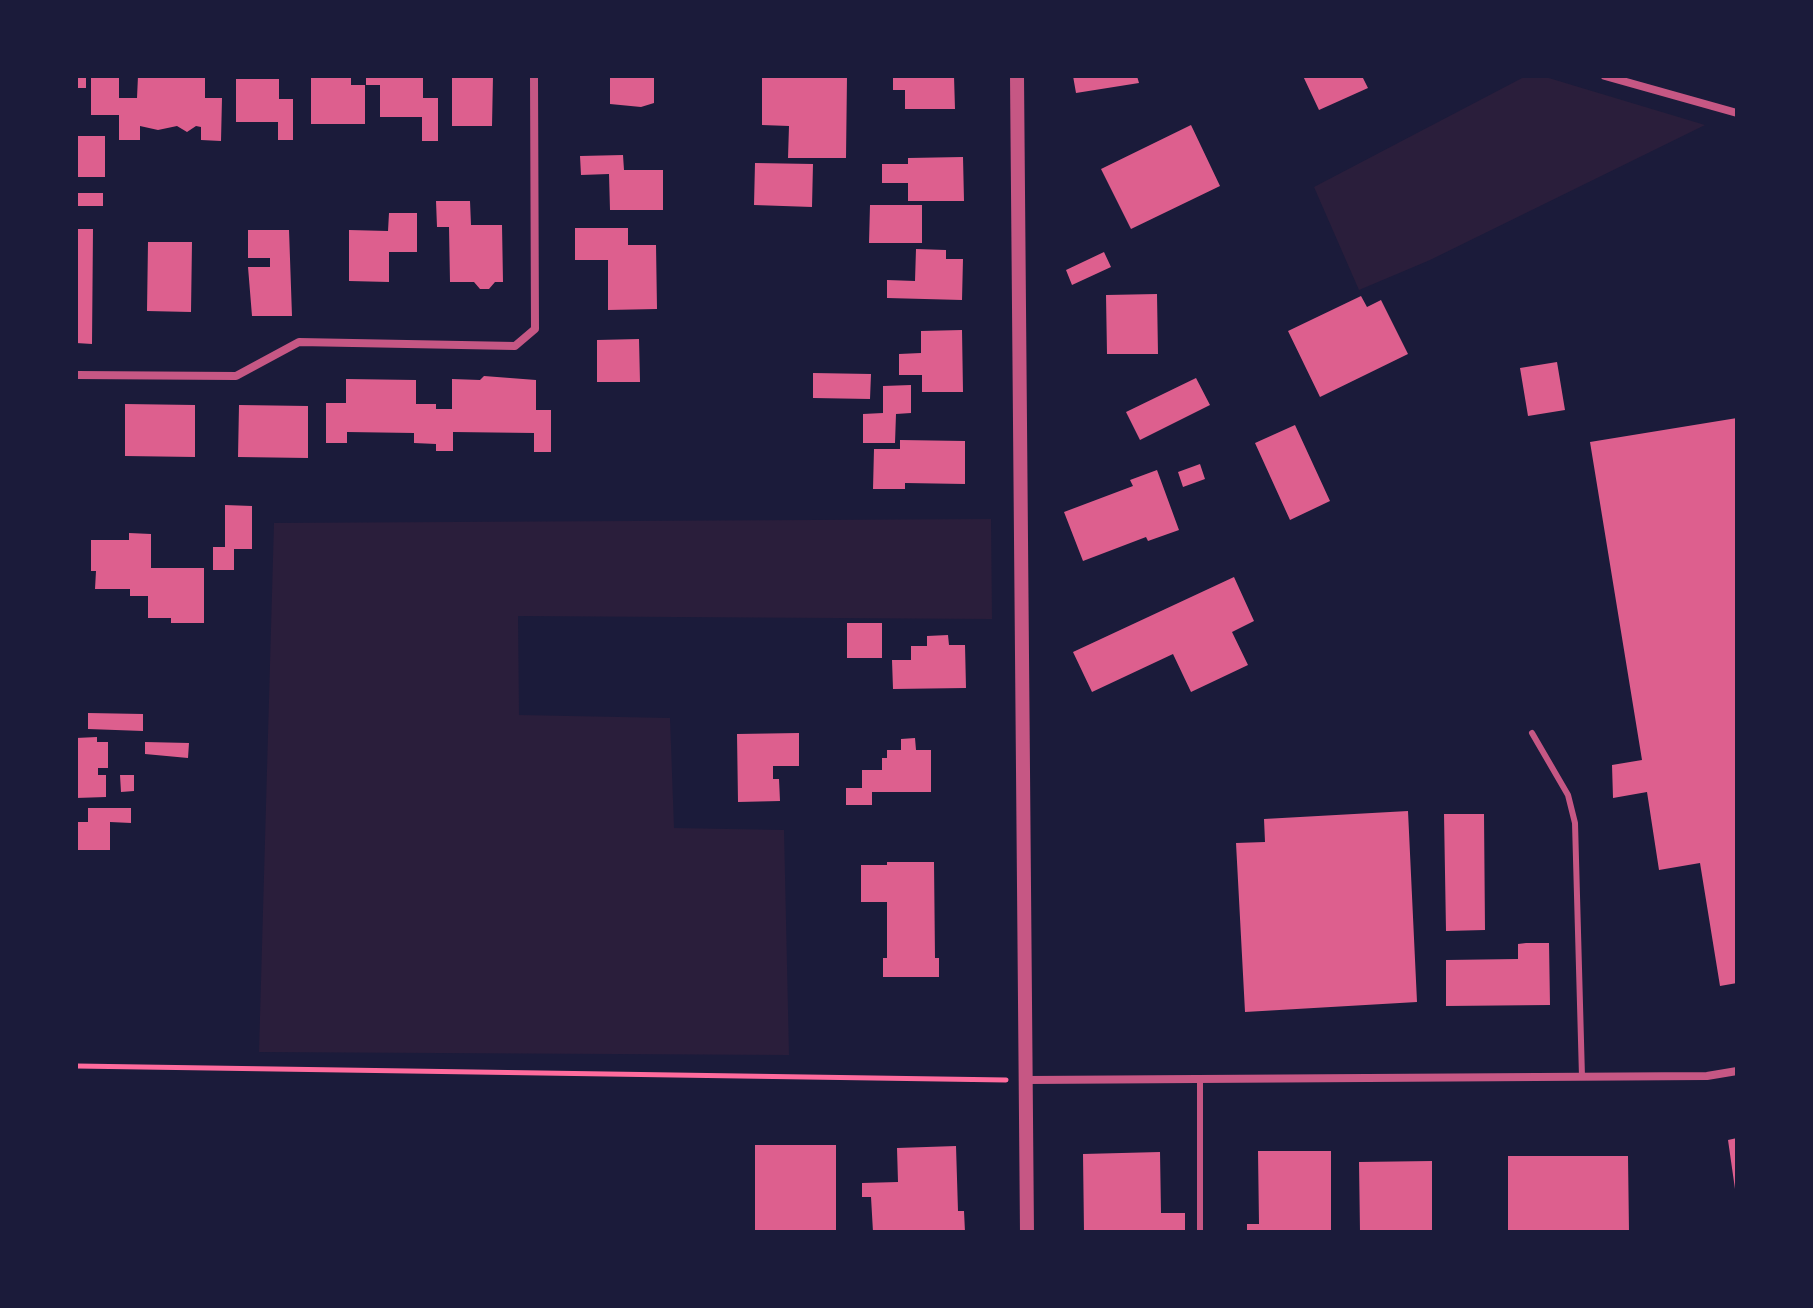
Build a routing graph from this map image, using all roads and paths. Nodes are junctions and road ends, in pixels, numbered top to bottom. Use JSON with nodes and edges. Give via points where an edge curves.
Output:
{"nodes":[{"id":1,"x":534,"y":76,"type":"edge"},
{"id":2,"x":1017,"y":76,"type":"edge"},
{"id":3,"x":1605,"y":76,"type":"edge"},
{"id":4,"x":1737,"y":113,"type":"edge"},
{"id":5,"x":76,"y":375,"type":"edge"},
{"id":6,"x":1532,"y":733,"type":"dead end"},
{"id":7,"x":76,"y":1066,"type":"edge"},
{"id":8,"x":1737,"y":1071,"type":"edge"},
{"id":9,"x":1582,"y":1077,"type":"junction"},
{"id":10,"x":1200,"y":1079,"type":"junction"},
{"id":11,"x":1027,"y":1080,"type":"junction"},
{"id":12,"x":1027,"y":1232,"type":"edge"},
{"id":13,"x":1200,"y":1232,"type":"edge"}],
"edges":[{"from":1,"to":5,"type":"street","via":[[535,329],[515,346],[299,342],[236,376]]},
{"from":2,"to":11,"type":"street"},
{"from":3,"to":4,"type":"street"},
{"from":6,"to":9,"type":"lane","via":[[1568,795],[1575,823]]},
{"from":7,"to":11,"type":"path"},
{"from":8,"to":9,"type":"street"},
{"from":9,"to":10,"type":"street"},
{"from":10,"to":11,"type":"street"},
{"from":10,"to":13,"type":"lane"},
{"from":11,"to":12,"type":"street"}]}
